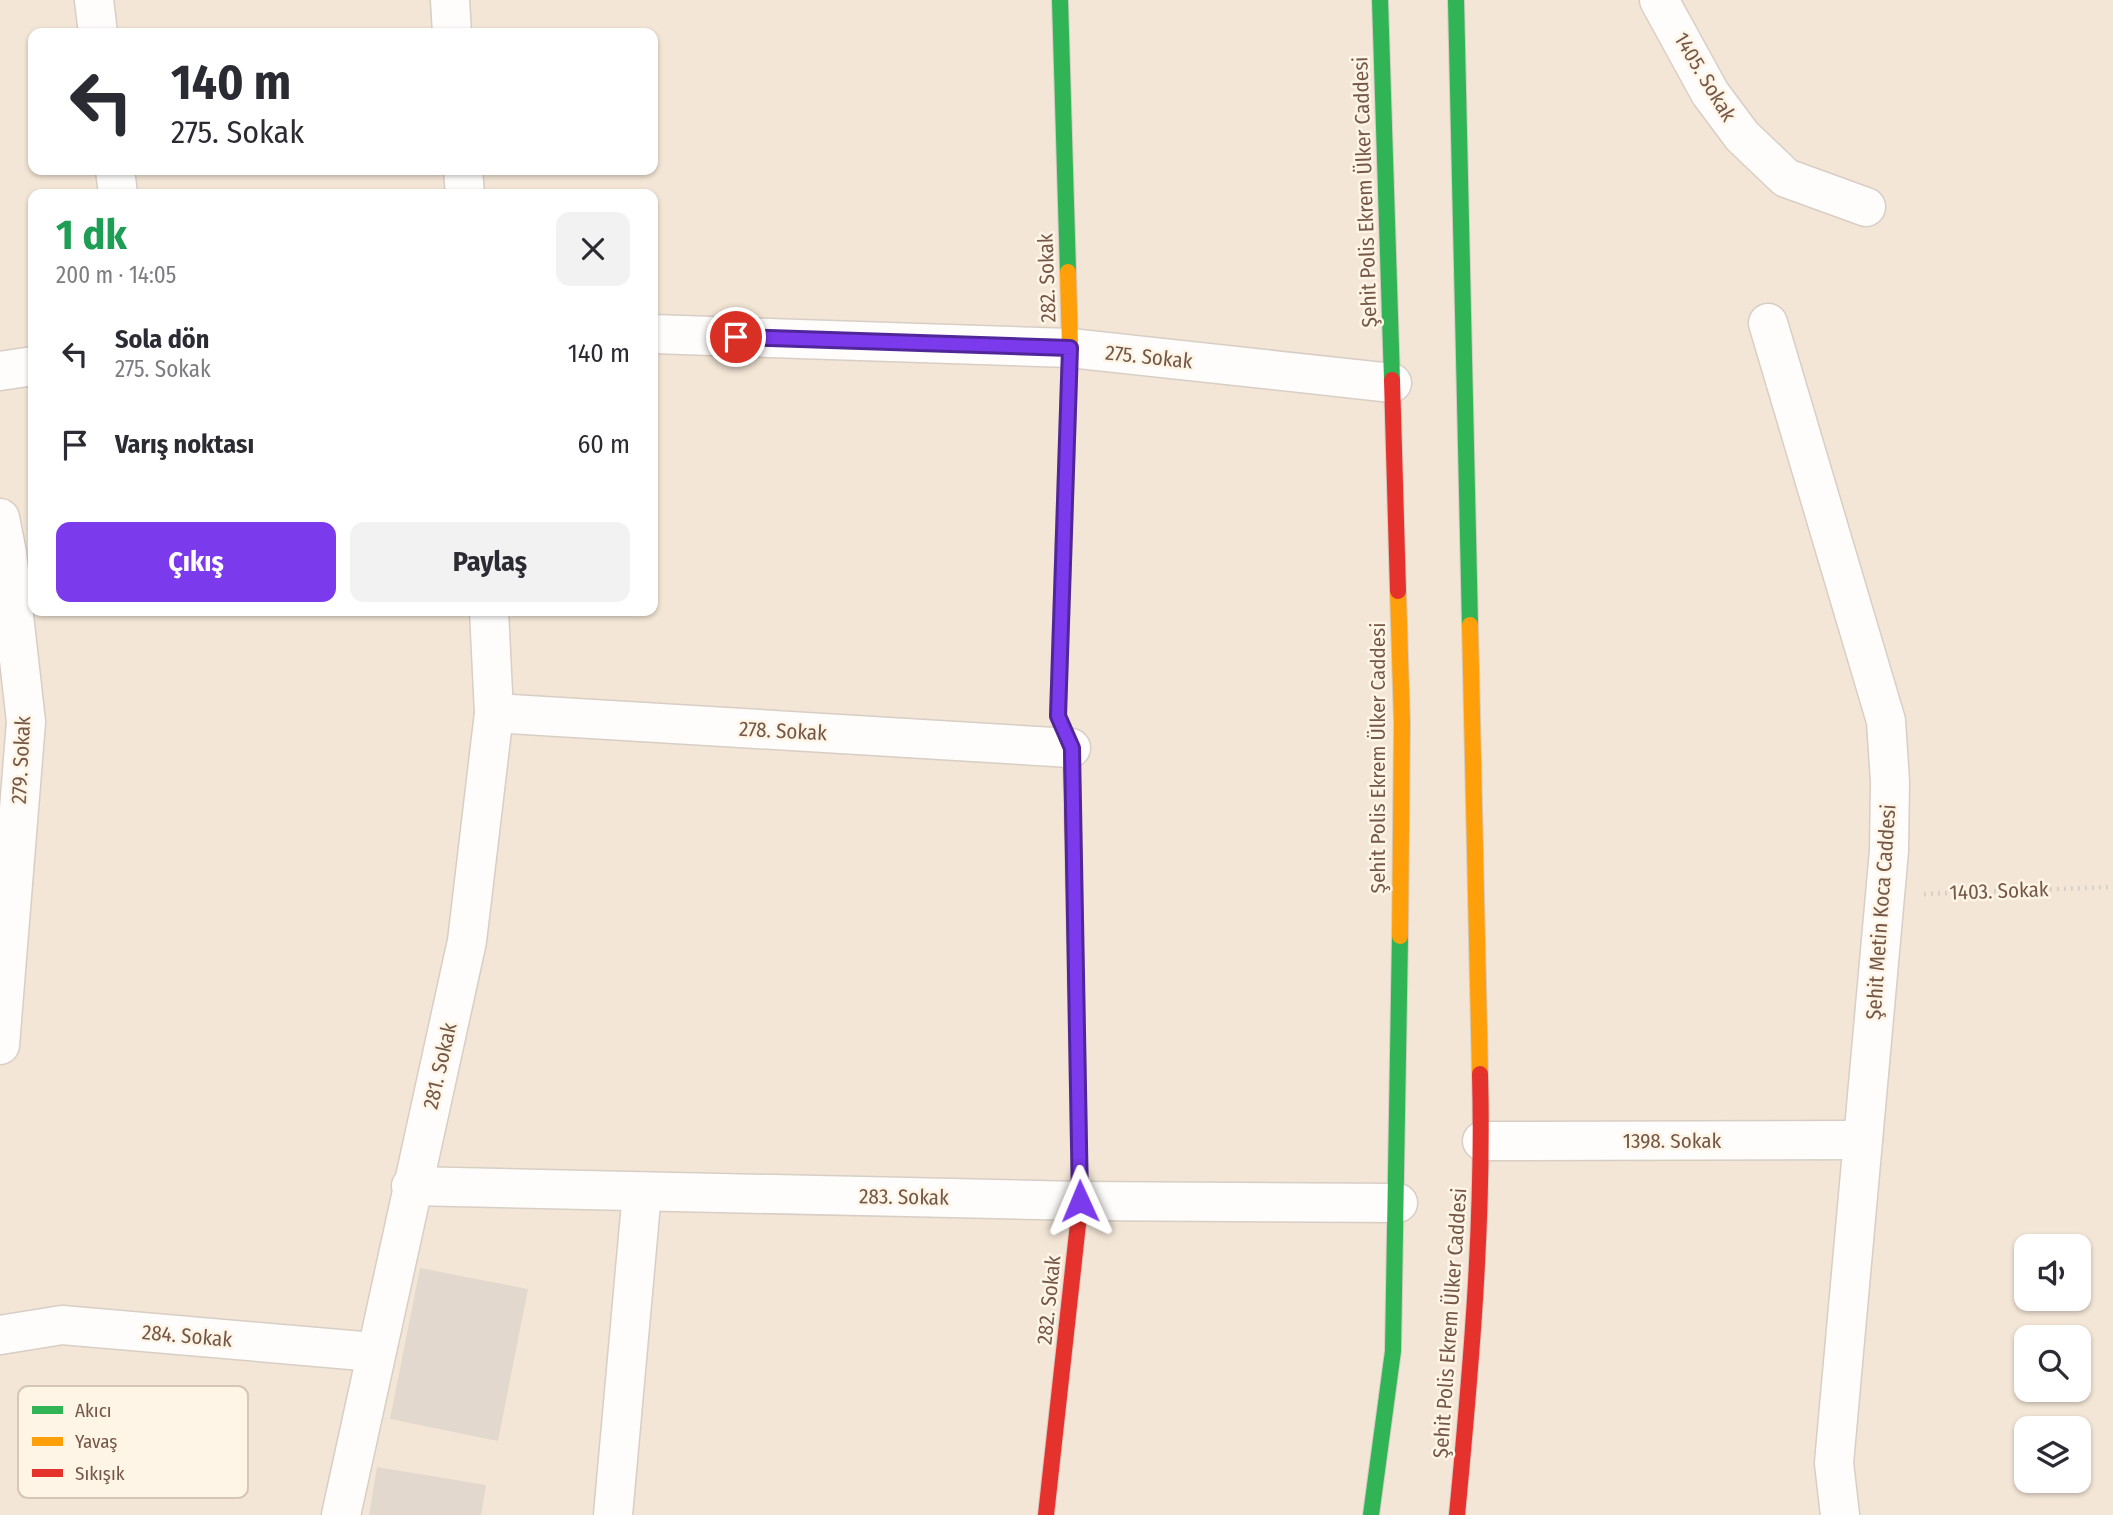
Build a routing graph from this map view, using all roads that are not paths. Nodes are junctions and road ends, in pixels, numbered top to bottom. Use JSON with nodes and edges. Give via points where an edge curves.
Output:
{"nodes":[{"id":1,"x":94,"y":0,"type":"edge"},
{"id":2,"x":450,"y":0,"type":"edge"},
{"id":3,"x":1060,"y":0,"type":"edge"},
{"id":4,"x":1380,"y":0,"type":"edge"},
{"id":5,"x":1456,"y":0,"type":"edge"},
{"id":6,"x":1660,"y":0,"type":"edge"},
{"id":7,"x":97,"y":28,"type":"edge"},
{"id":8,"x":452,"y":28,"type":"edge"},
{"id":9,"x":1866,"y":206,"type":"dead end"},
{"id":10,"x":1768,"y":323,"type":"dead end"},
{"id":11,"x":658,"y":334,"type":"edge"},
{"id":12,"x":1070,"y":348,"type":"junction"},
{"id":13,"x":28,"y":367,"type":"edge"},
{"id":14,"x":0,"y":371,"type":"edge"},
{"id":15,"x":1392,"y":383,"type":"junction"},
{"id":16,"x":0,"y":518,"type":"edge"},
{"id":17,"x":489,"y":616,"type":"edge"},
{"id":18,"x":494,"y":713,"type":"junction"},
{"id":19,"x":13,"y":724,"type":"edge"},
{"id":20,"x":1072,"y":748,"type":"junction"},
{"id":21,"x":0,"y":1045,"type":"edge"},
{"id":22,"x":1863,"y":1140,"type":"junction"},
{"id":23,"x":1482,"y":1141,"type":"junction"},
{"id":24,"x":411,"y":1186,"type":"junction"},
{"id":25,"x":642,"y":1192,"type":"junction"},
{"id":26,"x":1080,"y":1201,"type":"junction"},
{"id":27,"x":1398,"y":1203,"type":"junction"},
{"id":28,"x":0,"y":1335,"type":"edge"},
{"id":29,"x":374,"y":1352,"type":"junction"},
{"id":30,"x":341,"y":1515,"type":"edge"},
{"id":31,"x":613,"y":1515,"type":"edge"},
{"id":32,"x":1046,"y":1515,"type":"edge"},
{"id":33,"x":1371,"y":1515,"type":"edge"},
{"id":34,"x":1457,"y":1515,"type":"edge"},
{"id":35,"x":1840,"y":1515,"type":"edge"}],
"edges":[{"from":1,"to":7,"type":"street"},
{"from":2,"to":8,"type":"street"},
{"from":3,"to":12,"type":"main road","name":"282. Sokak"},
{"from":4,"to":15,"type":"main road","name":"Şehit Polis Ekrem Ülker Caddesi"},
{"from":5,"to":23,"type":"main road","name":"Şehit Polis Ekrem Ülker Caddesi"},
{"from":6,"to":9,"type":"street","name":"1405. Sokak","via":[[1710,93],[1742,136],[1786,178]]},
{"from":10,"to":22,"type":"street","name":"Şehit Metin Koca Caddesi","via":[[1886,721],[1890,781],[1885,896]]},
{"from":11,"to":12,"type":"street","name":"275. Sokak"},
{"from":12,"to":15,"type":"street","name":"275. Sokak"},
{"from":12,"to":20,"type":"main road","name":"282. Sokak","via":[[1058,716]]},
{"from":13,"to":14,"type":"street"},
{"from":15,"to":27,"type":"main road","name":"Şehit Polis Ekrem Ülker Caddesi","via":[[1402,723]]},
{"from":16,"to":19,"type":"street","name":"279. Sokak","via":[[7,553]]},
{"from":17,"to":18,"type":"street","name":"281. Sokak"},
{"from":18,"to":20,"type":"street","name":"278. Sokak"},
{"from":18,"to":24,"type":"street","name":"281. Sokak","via":[[467,942]]},
{"from":19,"to":21,"type":"street","name":"279. Sokak"},
{"from":20,"to":26,"type":"main road","name":"282. Sokak"},
{"from":22,"to":23,"type":"street","name":"1398. Sokak"},
{"from":22,"to":35,"type":"street","name":"Şehit Metin Koca Caddesi","via":[[1834,1462]]},
{"from":23,"to":34,"type":"main road","name":"Şehit Polis Ekrem Ülker Caddesi","via":[[1475,1324]]},
{"from":24,"to":25,"type":"street","name":"283. Sokak"},
{"from":24,"to":29,"type":"street","name":"281. Sokak"},
{"from":25,"to":26,"type":"street","name":"283. Sokak"},
{"from":25,"to":31,"type":"street"},
{"from":26,"to":27,"type":"street","name":"283. Sokak"},
{"from":26,"to":32,"type":"main road","name":"282. Sokak"},
{"from":27,"to":33,"type":"main road","name":"Şehit Polis Ekrem Ülker Caddesi","via":[[1393,1351]]},
{"from":28,"to":29,"type":"street","name":"284. Sokak","via":[[62,1325]]},
{"from":29,"to":30,"type":"street","name":"281. Sokak"}]}
